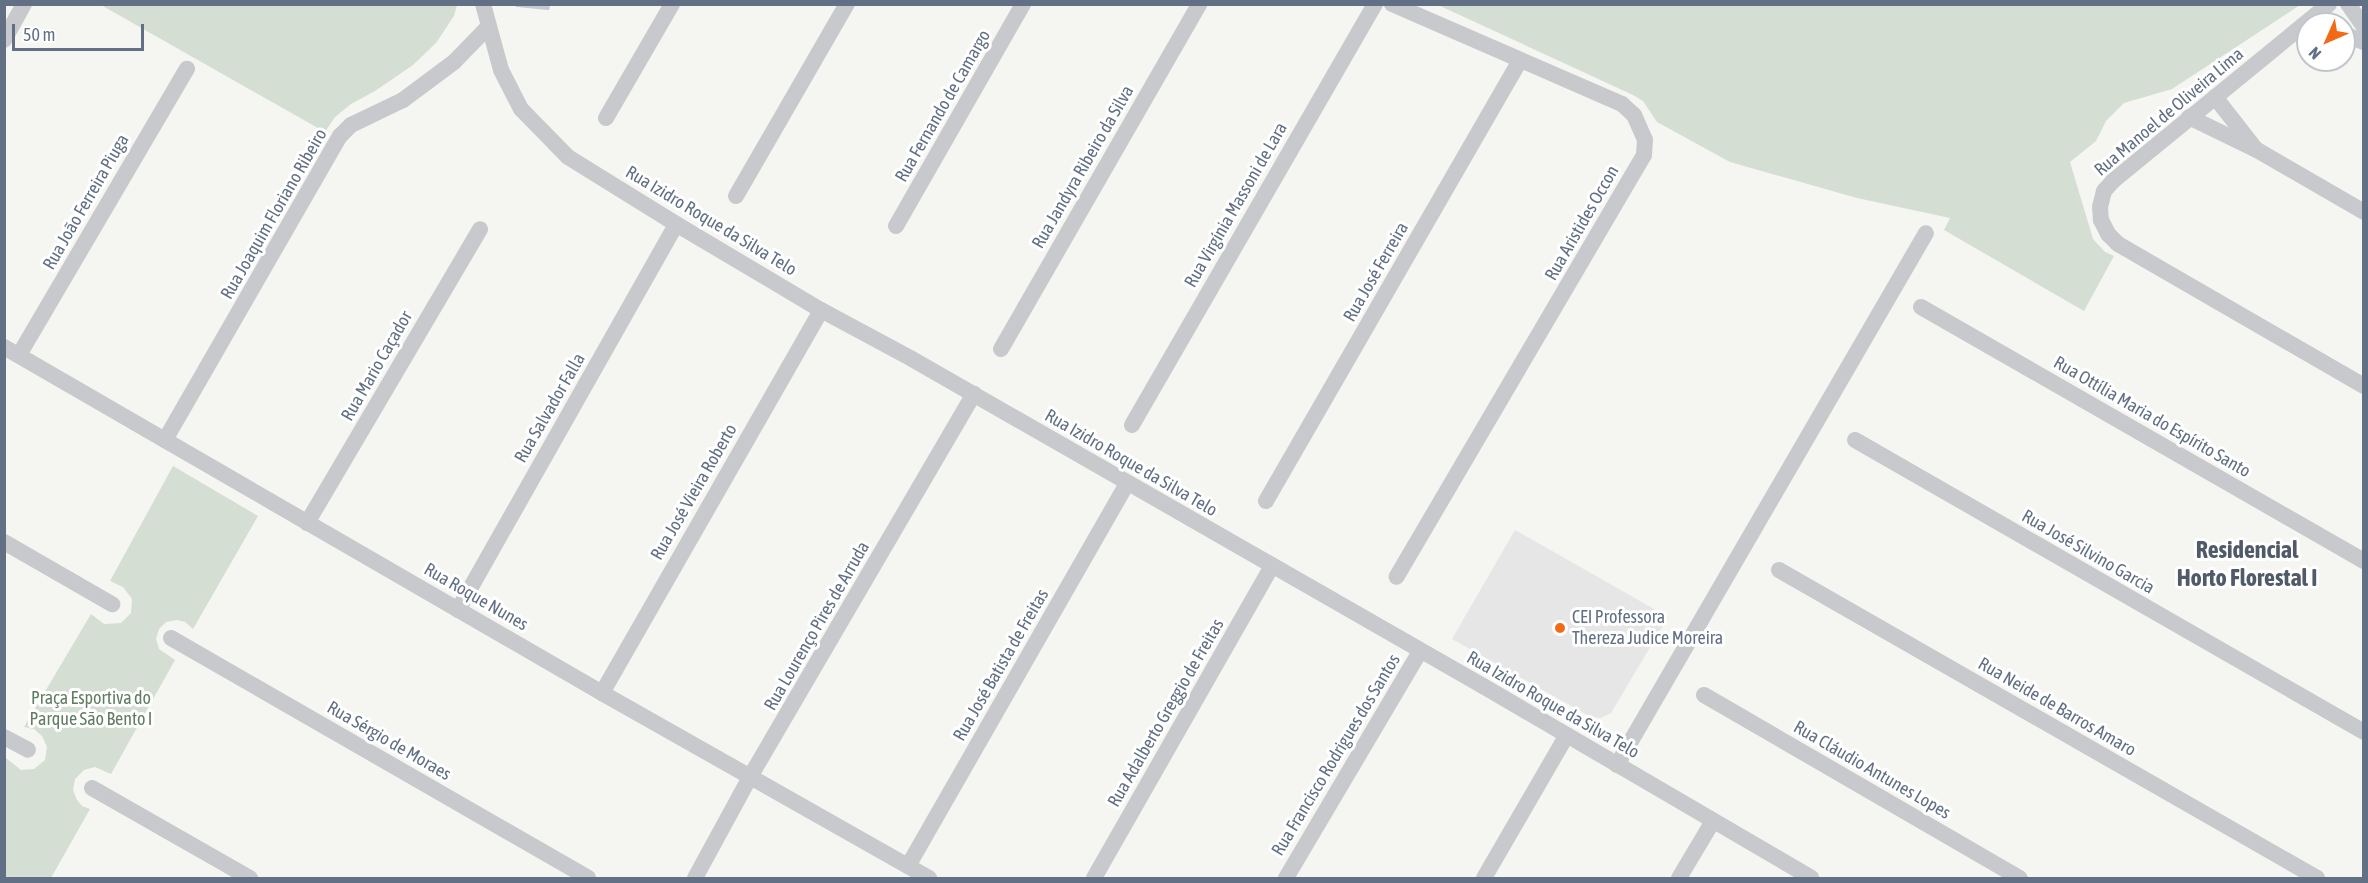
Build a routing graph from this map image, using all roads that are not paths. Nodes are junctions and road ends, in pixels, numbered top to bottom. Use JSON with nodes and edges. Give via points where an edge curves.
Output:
{"nodes":[{"id":1,"x":24,"y":4,"type":"edge"},
{"id":2,"x":483,"y":4,"type":"edge"},
{"id":3,"x":672,"y":4,"type":"edge"},
{"id":4,"x":847,"y":4,"type":"edge"},
{"id":5,"x":1023,"y":4,"type":"edge"},
{"id":6,"x":1199,"y":4,"type":"edge"},
{"id":7,"x":1375,"y":4,"type":"edge"},
{"id":8,"x":1392,"y":4,"type":"edge"},
{"id":9,"x":2348,"y":4,"type":"edge"},
{"id":10,"x":488,"y":27,"type":"junction"},
{"id":11,"x":2364,"y":27,"type":"edge"},
{"id":12,"x":2296,"y":37,"type":"edge"},
{"id":13,"x":4,"y":40,"type":"edge"},
{"id":14,"x":1519,"y":62,"type":"junction"},
{"id":15,"x":187,"y":69,"type":"dead end"},
{"id":16,"x":2215,"y":97,"type":"junction"},
{"id":17,"x":2189,"y":117,"type":"junction"},
{"id":18,"x":606,"y":118,"type":"dead end"},
{"id":19,"x":2257,"y":150,"type":"junction"},
{"id":20,"x":736,"y":196,"type":"dead end"},
{"id":21,"x":2364,"y":212,"type":"edge"},
{"id":22,"x":676,"y":224,"type":"junction"},
{"id":23,"x":896,"y":226,"type":"dead end"},
{"id":24,"x":480,"y":229,"type":"dead end"},
{"id":25,"x":1926,"y":233,"type":"dead end"},
{"id":26,"x":1921,"y":307,"type":"dead end"},
{"id":27,"x":821,"y":310,"type":"junction"},
{"id":28,"x":1001,"y":349,"type":"dead end"},
{"id":29,"x":12,"y":351,"type":"edge"},
{"id":30,"x":2364,"y":386,"type":"edge"},
{"id":31,"x":974,"y":394,"type":"junction"},
{"id":32,"x":1132,"y":426,"type":"dead end"},
{"id":33,"x":165,"y":440,"type":"junction"},
{"id":34,"x":1855,"y":440,"type":"dead end"},
{"id":35,"x":1127,"y":483,"type":"junction"},
{"id":36,"x":1266,"y":501,"type":"dead end"},
{"id":37,"x":307,"y":523,"type":"junction"},
{"id":38,"x":4,"y":543,"type":"edge"},
{"id":39,"x":2364,"y":561,"type":"edge"},
{"id":40,"x":1272,"y":566,"type":"junction"},
{"id":41,"x":1779,"y":570,"type":"dead end"},
{"id":42,"x":1396,"y":577,"type":"dead end"},
{"id":43,"x":112,"y":604,"type":"dead end"},
{"id":44,"x":458,"y":610,"type":"junction"},
{"id":45,"x":171,"y":638,"type":"dead end"},
{"id":46,"x":1420,"y":651,"type":"junction"},
{"id":47,"x":602,"y":693,"type":"junction"},
{"id":48,"x":1704,"y":695,"type":"dead end"},
{"id":49,"x":2364,"y":732,"type":"edge"},
{"id":50,"x":1567,"y":735,"type":"junction"},
{"id":51,"x":4,"y":736,"type":"edge"},
{"id":52,"x":28,"y":750,"type":"dead end"},
{"id":53,"x":1617,"y":765,"type":"junction"},
{"id":54,"x":750,"y":777,"type":"junction"},
{"id":55,"x":92,"y":788,"type":"dead end"},
{"id":56,"x":1713,"y":821,"type":"junction"},
{"id":57,"x":908,"y":866,"type":"junction"},
{"id":58,"x":250,"y":879,"type":"edge"},
{"id":59,"x":588,"y":879,"type":"edge"},
{"id":60,"x":695,"y":879,"type":"edge"},
{"id":61,"x":929,"y":879,"type":"edge"},
{"id":62,"x":1094,"y":879,"type":"edge"},
{"id":63,"x":1286,"y":879,"type":"edge"},
{"id":64,"x":1484,"y":879,"type":"edge"},
{"id":65,"x":1679,"y":879,"type":"edge"},
{"id":66,"x":1811,"y":879,"type":"edge"},
{"id":67,"x":2020,"y":879,"type":"edge"},
{"id":68,"x":2316,"y":879,"type":"edge"}],
"edges":[{"from":1,"to":13,"type":"street"},
{"from":2,"to":10,"type":"street","name":"Rua Izidro Roque da Silva Telo"},
{"from":3,"to":18,"type":"street"},
{"from":4,"to":20,"type":"street"},
{"from":5,"to":23,"type":"street","name":"Rua Fernando de Camargo"},
{"from":6,"to":28,"type":"street","name":"Rua Jandyra Ribeiro da Silva"},
{"from":7,"to":32,"type":"street","name":"Rua Virgínia Massoni de Lara"},
{"from":8,"to":14,"type":"street","name":"Rua Aristides Occon"},
{"from":9,"to":11,"type":"street"},
{"from":10,"to":22,"type":"street","name":"Rua Izidro Roque da Silva Telo","via":[[501,70],[521,109],[568,157]]},
{"from":10,"to":33,"type":"street","name":"Rua Joaquim Floriano Ribeiro","via":[[454,62],[403,100],[351,125],[340,136]]},
{"from":12,"to":16,"type":"street","name":"Rua Manoel de Oliveira Lima"},
{"from":14,"to":36,"type":"street","name":"Rua José Ferreira"},
{"from":14,"to":42,"type":"street","name":"Rua Aristides Occon","via":[[1622,104],[1641,127],[1644,155]]},
{"from":15,"to":29,"type":"street","name":"Rua João Ferreira Piuga"},
{"from":16,"to":17,"type":"street","name":"Rua Manoel de Oliveira Lima"},
{"from":16,"to":19,"type":"street"},
{"from":17,"to":19,"type":"street"},
{"from":17,"to":30,"type":"street","name":"Rua Manoel de Oliveira Lima","via":[[2104,191],[2100,207],[2108,234],[2118,244]]},
{"from":19,"to":21,"type":"street"},
{"from":22,"to":27,"type":"street","name":"Rua Izidro Roque da Silva Telo"},
{"from":22,"to":44,"type":"street","name":"Rua Salvador Falla"},
{"from":24,"to":37,"type":"street","name":"Rua Mario Caçador"},
{"from":25,"to":53,"type":"street"},
{"from":26,"to":39,"type":"street","name":"Rua Ottília Maria do Espírito Santo"},
{"from":27,"to":31,"type":"street","name":"Rua Izidro Roque da Silva Telo"},
{"from":27,"to":47,"type":"street","name":"Rua José Vieira Roberto"},
{"from":29,"to":33,"type":"street","name":"Rua Roque Nunes"},
{"from":31,"to":35,"type":"street","name":"Rua Izidro Roque da Silva Telo"},
{"from":31,"to":54,"type":"street","name":"Rua Lourenço Pires de Arruda"},
{"from":33,"to":37,"type":"street","name":"Rua Roque Nunes"},
{"from":34,"to":49,"type":"street","name":"Rua José Silvino Garcia"},
{"from":35,"to":40,"type":"street","name":"Rua Izidro Roque da Silva Telo"},
{"from":35,"to":57,"type":"street","name":"Rua José Batista de Freitas"},
{"from":37,"to":44,"type":"street","name":"Rua Roque Nunes"},
{"from":38,"to":43,"type":"street"},
{"from":40,"to":46,"type":"street","name":"Rua Izidro Roque da Silva Telo"},
{"from":40,"to":62,"type":"street","name":"Rua Adalberto Greggio de Freitas"},
{"from":41,"to":68,"type":"street","name":"Rua Neide de Barros Amaro"},
{"from":44,"to":47,"type":"street","name":"Rua Roque Nunes"},
{"from":45,"to":59,"type":"street","name":"Rua Sérgio de Moraes"},
{"from":46,"to":50,"type":"street","name":"Rua Izidro Roque da Silva Telo"},
{"from":46,"to":63,"type":"street","name":"Rua Francisco Rodrigues dos Santos"},
{"from":47,"to":54,"type":"street","name":"Rua Roque Nunes"},
{"from":48,"to":67,"type":"street","name":"Rua Cláudio Antunes Lopes"},
{"from":50,"to":53,"type":"street","name":"Rua Izidro Roque da Silva Telo"},
{"from":50,"to":64,"type":"street"},
{"from":51,"to":52,"type":"street"},
{"from":53,"to":56,"type":"street","name":"Rua Izidro Roque da Silva Telo"},
{"from":54,"to":57,"type":"street","name":"Rua Roque Nunes"},
{"from":54,"to":60,"type":"street","name":"Rua Lourenço Pires de Arruda"},
{"from":55,"to":58,"type":"street"},
{"from":56,"to":65,"type":"street"},
{"from":56,"to":66,"type":"street","name":"Rua Izidro Roque da Silva Telo"},
{"from":57,"to":61,"type":"street","name":"Rua Roque Nunes"}]}
